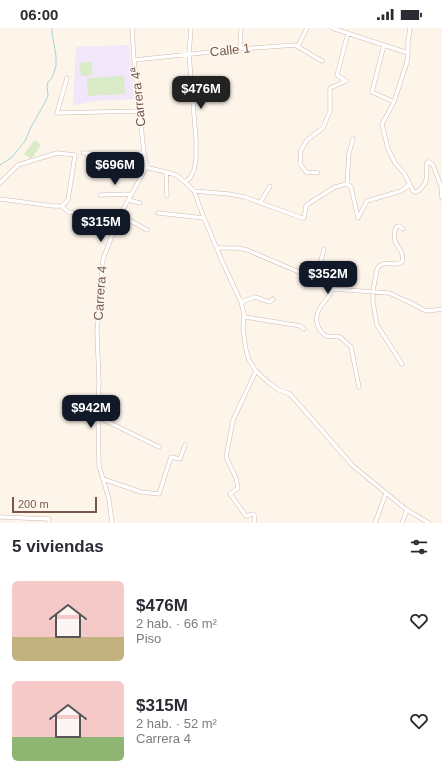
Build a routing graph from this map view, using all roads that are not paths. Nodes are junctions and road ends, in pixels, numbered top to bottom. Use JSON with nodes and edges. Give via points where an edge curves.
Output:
{"nodes":[{"id":1,"x":132,"y":28,"type":"edge"},
{"id":2,"x":191,"y":28,"type":"edge"},
{"id":3,"x":241,"y":28,"type":"edge"},
{"id":4,"x":307,"y":28,"type":"edge"},
{"id":5,"x":332,"y":28,"type":"edge"},
{"id":6,"x":410,"y":28,"type":"edge"},
{"id":7,"x":348,"y":34,"type":"junction"},
{"id":8,"x":384,"y":45,"type":"junction"},
{"id":9,"x":298,"y":46,"type":"junction"},
{"id":10,"x":240,"y":49,"type":"junction"},
{"id":11,"x":408,"y":52,"type":"junction"},
{"id":12,"x":189,"y":54,"type":"junction"},
{"id":13,"x":134,"y":60,"type":"junction"},
{"id":14,"x":322,"y":61,"type":"dead end"},
{"id":15,"x":67,"y":78,"type":"dead end"},
{"id":16,"x":394,"y":102,"type":"junction"},
{"id":17,"x":140,"y":111,"type":"junction"},
{"id":18,"x":353,"y":139,"type":"dead end"},
{"id":19,"x":83,"y":153,"type":"dead end"},
{"id":20,"x":144,"y":153,"type":"junction"},
{"id":21,"x":147,"y":166,"type":"junction"},
{"id":22,"x":166,"y":172,"type":"junction"},
{"id":23,"x":318,"y":173,"type":"dead end"},
{"id":24,"x":186,"y":182,"type":"junction"},
{"id":25,"x":0,"y":183,"type":"edge"},
{"id":26,"x":347,"y":184,"type":"junction"},
{"id":27,"x":410,"y":185,"type":"junction"},
{"id":28,"x":270,"y":186,"type":"dead end"},
{"id":29,"x":194,"y":191,"type":"junction"},
{"id":30,"x":131,"y":194,"type":"junction"},
{"id":31,"x":100,"y":195,"type":"dead end"},
{"id":32,"x":167,"y":196,"type":"dead end"},
{"id":33,"x":442,"y":198,"type":"edge"},
{"id":34,"x":0,"y":199,"type":"edge"},
{"id":35,"x":128,"y":200,"type":"junction"},
{"id":36,"x":140,"y":203,"type":"dead end"},
{"id":37,"x":260,"y":203,"type":"junction"},
{"id":38,"x":62,"y":206,"type":"junction"},
{"id":39,"x":79,"y":213,"type":"dead end"},
{"id":40,"x":158,"y":213,"type":"dead end"},
{"id":41,"x":120,"y":215,"type":"junction"},
{"id":42,"x":204,"y":218,"type":"junction"},
{"id":43,"x":403,"y":229,"type":"dead end"},
{"id":44,"x":147,"y":230,"type":"dead end"},
{"id":45,"x":217,"y":248,"type":"junction"},
{"id":46,"x":324,"y":249,"type":"dead end"},
{"id":47,"x":333,"y":289,"type":"junction"},
{"id":48,"x":373,"y":291,"type":"junction"},
{"id":49,"x":272,"y":299,"type":"dead end"},
{"id":50,"x":241,"y":302,"type":"junction"},
{"id":51,"x":442,"y":310,"type":"edge"},
{"id":52,"x":245,"y":318,"type":"junction"},
{"id":53,"x":304,"y":329,"type":"dead end"},
{"id":54,"x":402,"y":364,"type":"dead end"},
{"id":55,"x":256,"y":371,"type":"junction"},
{"id":56,"x":359,"y":387,"type":"dead end"},
{"id":57,"x":98,"y":417,"type":"junction"},
{"id":58,"x":185,"y":445,"type":"dead end"},
{"id":59,"x":159,"y":447,"type":"dead end"},
{"id":60,"x":103,"y":478,"type":"junction"},
{"id":61,"x":386,"y":493,"type":"junction"},
{"id":62,"x":407,"y":510,"type":"junction"},
{"id":63,"x":0,"y":517,"type":"edge"},
{"id":64,"x":25,"y":518,"type":"junction"},
{"id":65,"x":25,"y":523,"type":"edge"},
{"id":66,"x":49,"y":523,"type":"edge"},
{"id":67,"x":112,"y":523,"type":"edge"},
{"id":68,"x":254,"y":523,"type":"edge"},
{"id":69,"x":375,"y":523,"type":"edge"},
{"id":70,"x":402,"y":523,"type":"edge"},
{"id":71,"x":429,"y":523,"type":"edge"}],
"edges":[{"from":1,"to":13,"type":"street","name":"Carrera 4ª"},
{"from":2,"to":12,"type":"street"},
{"from":3,"to":10,"type":"street"},
{"from":4,"to":9,"type":"street"},
{"from":5,"to":7,"type":"street"},
{"from":6,"to":11,"type":"street"},
{"from":7,"to":8,"type":"street"},
{"from":7,"to":23,"type":"street","via":[[337,75],[346,81],[329,89],[330,111],[323,128],[307,140],[301,150],[300,164],[306,172]]},
{"from":8,"to":11,"type":"street"},
{"from":8,"to":16,"type":"street","via":[[372,92]]},
{"from":9,"to":10,"type":"street","name":"Calle 1"},
{"from":9,"to":14,"type":"street"},
{"from":10,"to":12,"type":"street","name":"Calle 1"},
{"from":11,"to":16,"type":"street"},
{"from":12,"to":13,"type":"street","name":"Calle 1"},
{"from":12,"to":24,"type":"street","via":[[196,160],[194,170]]},
{"from":13,"to":17,"type":"street","name":"Carrera 4ª"},
{"from":15,"to":17,"type":"street","via":[[57,113]]},
{"from":16,"to":27,"type":"street","via":[[382,124],[388,149]]},
{"from":17,"to":20,"type":"street","name":"Carrera 4ª"},
{"from":18,"to":26,"type":"street","via":[[349,153]]},
{"from":19,"to":20,"type":"street"},
{"from":20,"to":21,"type":"street","name":"Carrera 4ª"},
{"from":21,"to":22,"type":"street"},
{"from":21,"to":30,"type":"street","name":"Carrera 4"},
{"from":22,"to":24,"type":"street"},
{"from":22,"to":32,"type":"street"},
{"from":24,"to":29,"type":"street"},
{"from":25,"to":38,"type":"street","via":[[18,165],[57,154],[75,155],[68,200]]},
{"from":26,"to":27,"type":"street","via":[[351,187],[358,218],[367,201],[401,191]]},
{"from":26,"to":37,"type":"street","via":[[335,187],[308,204],[304,218]]},
{"from":27,"to":33,"type":"street","via":[[413,191],[418,192],[427,178],[429,162],[433,165],[441,186]]},
{"from":28,"to":37,"type":"street"},
{"from":29,"to":37,"type":"street","via":[[245,197]]},
{"from":29,"to":42,"type":"street"},
{"from":30,"to":31,"type":"street"},
{"from":30,"to":35,"type":"street","name":"Carrera 4"},
{"from":34,"to":38,"type":"street"},
{"from":35,"to":36,"type":"street"},
{"from":35,"to":41,"type":"street","name":"Carrera 4"},
{"from":38,"to":39,"type":"street","via":[[68,212]]},
{"from":40,"to":42,"type":"street"},
{"from":41,"to":44,"type":"street"},
{"from":41,"to":57,"type":"street","name":"Carrera 4","via":[[103,259],[98,333]]},
{"from":42,"to":45,"type":"street"},
{"from":43,"to":48,"type":"street","via":[[396,227],[394,238],[403,255],[402,262],[378,266]]},
{"from":45,"to":47,"type":"street","via":[[247,250],[318,280]]},
{"from":45,"to":50,"type":"street"},
{"from":46,"to":47,"type":"street","via":[[321,268]]},
{"from":47,"to":48,"type":"street"},
{"from":47,"to":56,"type":"street","via":[[316,317],[319,330],[326,336],[340,337],[351,347]]},
{"from":48,"to":51,"type":"street","via":[[389,293],[424,310]]},
{"from":48,"to":54,"type":"street","via":[[377,325]]},
{"from":49,"to":50,"type":"street","via":[[270,302],[255,297]]},
{"from":50,"to":52,"type":"street"},
{"from":52,"to":53,"type":"street","via":[[295,325]]},
{"from":52,"to":55,"type":"street","via":[[243,329],[246,350]]},
{"from":55,"to":61,"type":"street","via":[[279,390],[290,394],[353,466]]},
{"from":55,"to":68,"type":"street","via":[[233,420],[226,457],[238,488],[230,494],[246,516],[255,516]]},
{"from":57,"to":59,"type":"street"},
{"from":57,"to":60,"type":"street","name":"Carrera 4","via":[[99,466]]},
{"from":58,"to":60,"type":"street","via":[[180,459],[171,457],[159,494],[141,492]]},
{"from":60,"to":67,"type":"street","name":"Carrera 4"},
{"from":61,"to":62,"type":"street"},
{"from":61,"to":69,"type":"street"},
{"from":62,"to":70,"type":"street"},
{"from":62,"to":71,"type":"street"},
{"from":63,"to":64,"type":"street"},
{"from":64,"to":65,"type":"street"},
{"from":64,"to":66,"type":"street","via":[[49,518]]}]}
